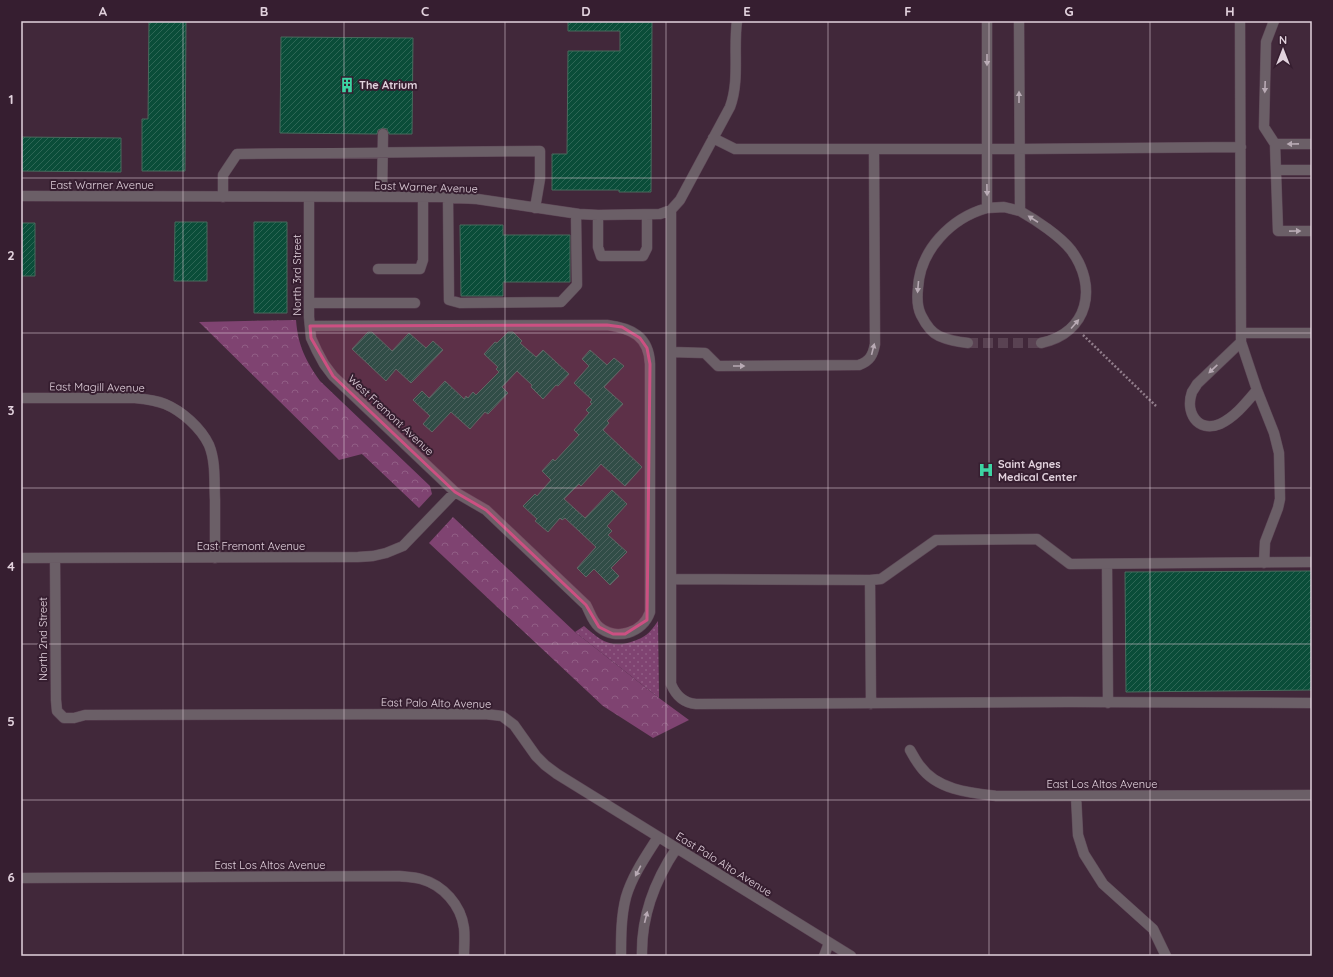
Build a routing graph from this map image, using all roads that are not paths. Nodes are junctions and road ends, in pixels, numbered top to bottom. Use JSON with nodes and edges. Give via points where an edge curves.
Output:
{"nodes":[{"id":1,"x":737,"y":21,"type":"edge"},
{"id":2,"x":987,"y":21,"type":"edge"},
{"id":3,"x":1019,"y":21,"type":"edge"},
{"id":4,"x":1240,"y":21,"type":"edge"},
{"id":5,"x":1274,"y":21,"type":"edge"},
{"id":6,"x":383,"y":134,"type":"dead end"},
{"id":7,"x":713,"y":138,"type":"junction"},
{"id":8,"x":1275,"y":144,"type":"junction"},
{"id":9,"x":1312,"y":144,"type":"edge"},
{"id":10,"x":1241,"y":147,"type":"junction"},
{"id":11,"x":874,"y":149,"type":"junction"},
{"id":12,"x":986,"y":149,"type":"junction"},
{"id":13,"x":1020,"y":149,"type":"junction"},
{"id":14,"x":382,"y":152,"type":"junction"},
{"id":15,"x":1276,"y":170,"type":"junction"},
{"id":16,"x":1312,"y":170,"type":"edge"},
{"id":17,"x":21,"y":196,"type":"edge"},
{"id":18,"x":223,"y":197,"type":"junction"},
{"id":19,"x":309,"y":197,"type":"junction"},
{"id":20,"x":382,"y":197,"type":"junction"},
{"id":21,"x":423,"y":197,"type":"junction"},
{"id":22,"x":448,"y":197,"type":"junction"},
{"id":23,"x":535,"y":208,"type":"junction"},
{"id":24,"x":987,"y":208,"type":"junction"},
{"id":25,"x":671,"y":210,"type":"junction"},
{"id":26,"x":1020,"y":211,"type":"junction"},
{"id":27,"x":576,"y":214,"type":"junction"},
{"id":28,"x":598,"y":215,"type":"junction"},
{"id":29,"x":647,"y":215,"type":"junction"},
{"id":30,"x":1312,"y":231,"type":"edge"},
{"id":31,"x":378,"y":269,"type":"dead end"},
{"id":32,"x":309,"y":303,"type":"junction"},
{"id":33,"x":415,"y":303,"type":"dead end"},
{"id":34,"x":310,"y":326,"type":"junction"},
{"id":35,"x":1312,"y":333,"type":"edge"},
{"id":36,"x":1241,"y":338,"type":"junction"},
{"id":37,"x":968,"y":343,"type":"tunnel mouth"},
{"id":38,"x":1041,"y":343,"type":"tunnel mouth"},
{"id":39,"x":317,"y":352,"type":"joint"},
{"id":40,"x":671,"y":352,"type":"junction"},
{"id":41,"x":1257,"y":390,"type":"junction"},
{"id":42,"x":21,"y":398,"type":"edge"},
{"id":43,"x":455,"y":492,"type":"junction"},
{"id":44,"x":21,"y":558,"type":"edge"},
{"id":45,"x":55,"y":558,"type":"junction"},
{"id":46,"x":215,"y":558,"type":"junction"},
{"id":47,"x":1312,"y":562,"type":"edge"},
{"id":48,"x":1264,"y":563,"type":"junction"},
{"id":49,"x":1107,"y":564,"type":"junction"},
{"id":50,"x":672,"y":579,"type":"junction"},
{"id":51,"x":870,"y":580,"type":"junction"},
{"id":52,"x":1108,"y":703,"type":"junction"},
{"id":53,"x":1312,"y":703,"type":"edge"},
{"id":54,"x":871,"y":704,"type":"junction"},
{"id":55,"x":64,"y":718,"type":"joint"},
{"id":56,"x":910,"y":750,"type":"dead end"},
{"id":57,"x":1312,"y":795,"type":"edge"},
{"id":58,"x":1076,"y":796,"type":"junction"},
{"id":59,"x":658,"y":837,"type":"junction"},
{"id":60,"x":676,"y":849,"type":"junction"},
{"id":61,"x":21,"y":878,"type":"edge"},
{"id":62,"x":829,"y":943,"type":"junction"},
{"id":63,"x":464,"y":956,"type":"edge"},
{"id":64,"x":621,"y":956,"type":"edge"},
{"id":65,"x":642,"y":956,"type":"edge"},
{"id":66,"x":824,"y":956,"type":"edge"},
{"id":67,"x":851,"y":956,"type":"edge"},
{"id":68,"x":1166,"y":956,"type":"edge"}],
"edges":[{"from":1,"to":7,"type":"street","via":[[734,91],[730,107]]},
{"from":2,"to":12,"type":"street","one_way":true},
{"from":13,"to":3,"type":"street","one_way":true},
{"from":4,"to":10,"type":"street"},
{"from":5,"to":8,"type":"street","one_way":true,"via":[[1266,42],[1264,127]]},
{"from":6,"to":14,"type":"street"},
{"from":7,"to":11,"type":"street","via":[[735,149]]},
{"from":7,"to":25,"type":"street","via":[[680,200]]},
{"from":9,"to":8,"type":"street","one_way":true},
{"from":8,"to":15,"type":"street"},
{"from":10,"to":13,"type":"street"},
{"from":10,"to":36,"type":"street"},
{"from":11,"to":12,"type":"street"},
{"from":40,"to":11,"type":"street","one_way":true,"via":[[705,353],[718,366],[860,365],[867,362],[875,344]]},
{"from":12,"to":13,"type":"street"},
{"from":12,"to":24,"type":"street","one_way":true},
{"from":13,"to":26,"type":"street"},
{"from":14,"to":18,"type":"street","via":[[237,154],[223,175]]},
{"from":14,"to":20,"type":"street"},
{"from":14,"to":23,"type":"street","via":[[540,151],[540,179]]},
{"from":15,"to":16,"type":"street"},
{"from":15,"to":30,"type":"street","one_way":true,"via":[[1278,231]]},
{"from":17,"to":18,"type":"street","name":"East Warner Avenue"},
{"from":18,"to":19,"type":"street","name":"East Warner Avenue"},
{"from":19,"to":20,"type":"street","name":"East Warner Avenue"},
{"from":19,"to":32,"type":"street","name":"North 3rd Street"},
{"from":20,"to":21,"type":"street","name":"East Warner Avenue"},
{"from":21,"to":22,"type":"street","name":"East Warner Avenue"},
{"from":21,"to":31,"type":"street","via":[[423,260],[420,268]]},
{"from":22,"to":23,"type":"street","name":"East Warner Avenue"},
{"from":22,"to":27,"type":"street","via":[[449,300],[460,303],[561,302],[576,285]]},
{"from":23,"to":27,"type":"street","name":"East Warner Avenue"},
{"from":24,"to":26,"type":"street","via":[[1004,207]]},
{"from":24,"to":37,"type":"street","one_way":true,"via":[[958,221],[941,237],[924,262],[918,284],[919,310],[930,329],[937,335],[955,342]]},
{"from":25,"to":29,"type":"street","name":"East Warner Avenue"},
{"from":25,"to":40,"type":"street"},
{"from":38,"to":26,"type":"street","one_way":true,"via":[[1060,336],[1078,322],[1086,303],[1086,284],[1078,262],[1067,246],[1034,218]]},
{"from":27,"to":28,"type":"street","name":"East Warner Avenue"},
{"from":28,"to":29,"type":"street","name":"East Warner Avenue"},
{"from":28,"to":29,"type":"street","via":[[598,247],[601,256],[643,256],[647,248]]},
{"from":32,"to":33,"type":"street"},
{"from":32,"to":34,"type":"street","name":"North 3rd Street"},
{"from":34,"to":39,"type":"street","name":"North 3rd Street","via":[[311,338]]},
{"from":34,"to":43,"type":"street","name":"West Fremont Avenue","via":[[607,325],[622,327],[640,338],[647,348],[650,364],[650,612],[647,620],[637,629],[625,634],[613,634],[599,627],[586,605],[486,510]]},
{"from":35,"to":36,"type":"street"},
{"from":36,"to":41,"type":"street"},
{"from":36,"to":41,"type":"street","one_way":true,"via":[[1192,391],[1191,409],[1194,418],[1202,426],[1225,421]]},
{"from":39,"to":43,"type":"street","name":"West Fremont Avenue","via":[[333,376]]},
{"from":40,"to":50,"type":"street"},
{"from":41,"to":48,"type":"street","via":[[1278,443],[1280,467],[1280,499],[1265,542]]},
{"from":42,"to":46,"type":"street","name":"East Magill Avenue","via":[[151,400],[165,404],[189,420],[209,445],[212,457]]},
{"from":43,"to":46,"type":"street","name":"East Fremont Avenue","via":[[403,546],[386,553],[358,557]]},
{"from":44,"to":45,"type":"street","name":"East Fremont Avenue"},
{"from":45,"to":46,"type":"street","name":"East Fremont Avenue"},
{"from":45,"to":55,"type":"street","name":"North 2nd Street","via":[[56,700],[57,711]]},
{"from":47,"to":48,"type":"street"},
{"from":48,"to":49,"type":"street"},
{"from":49,"to":51,"type":"street","via":[[1070,564],[1037,539],[936,540],[881,579]]},
{"from":49,"to":52,"type":"street"},
{"from":50,"to":51,"type":"street"},
{"from":50,"to":54,"type":"street","via":[[671,684],[674,691],[688,704]]},
{"from":51,"to":54,"type":"street"},
{"from":52,"to":53,"type":"street"},
{"from":52,"to":54,"type":"street"},
{"from":55,"to":59,"type":"street","name":"East Palo Alto Avenue","via":[[86,715],[502,716],[514,725],[545,765]]},
{"from":56,"to":58,"type":"street","name":"East Los Altos Avenue","via":[[931,778],[950,788],[997,796]]},
{"from":57,"to":58,"type":"street","name":"East Los Altos Avenue"},
{"from":58,"to":68,"type":"street","via":[[1078,835],[1084,854],[1103,884],[1153,929]]},
{"from":59,"to":60,"type":"street","name":"East Palo Alto Avenue"},
{"from":59,"to":64,"type":"street","one_way":true,"via":[[639,868],[626,898],[622,920]]},
{"from":60,"to":62,"type":"street","name":"East Palo Alto Avenue"},
{"from":65,"to":60,"type":"street","one_way":true,"via":[[644,922],[651,896]]},
{"from":61,"to":63,"type":"street","name":"East Los Altos Avenue","via":[[421,878],[436,885],[450,897],[460,912],[464,928]]},
{"from":62,"to":66,"type":"street"},
{"from":62,"to":67,"type":"street","name":"East Palo Alto Avenue"}]}
